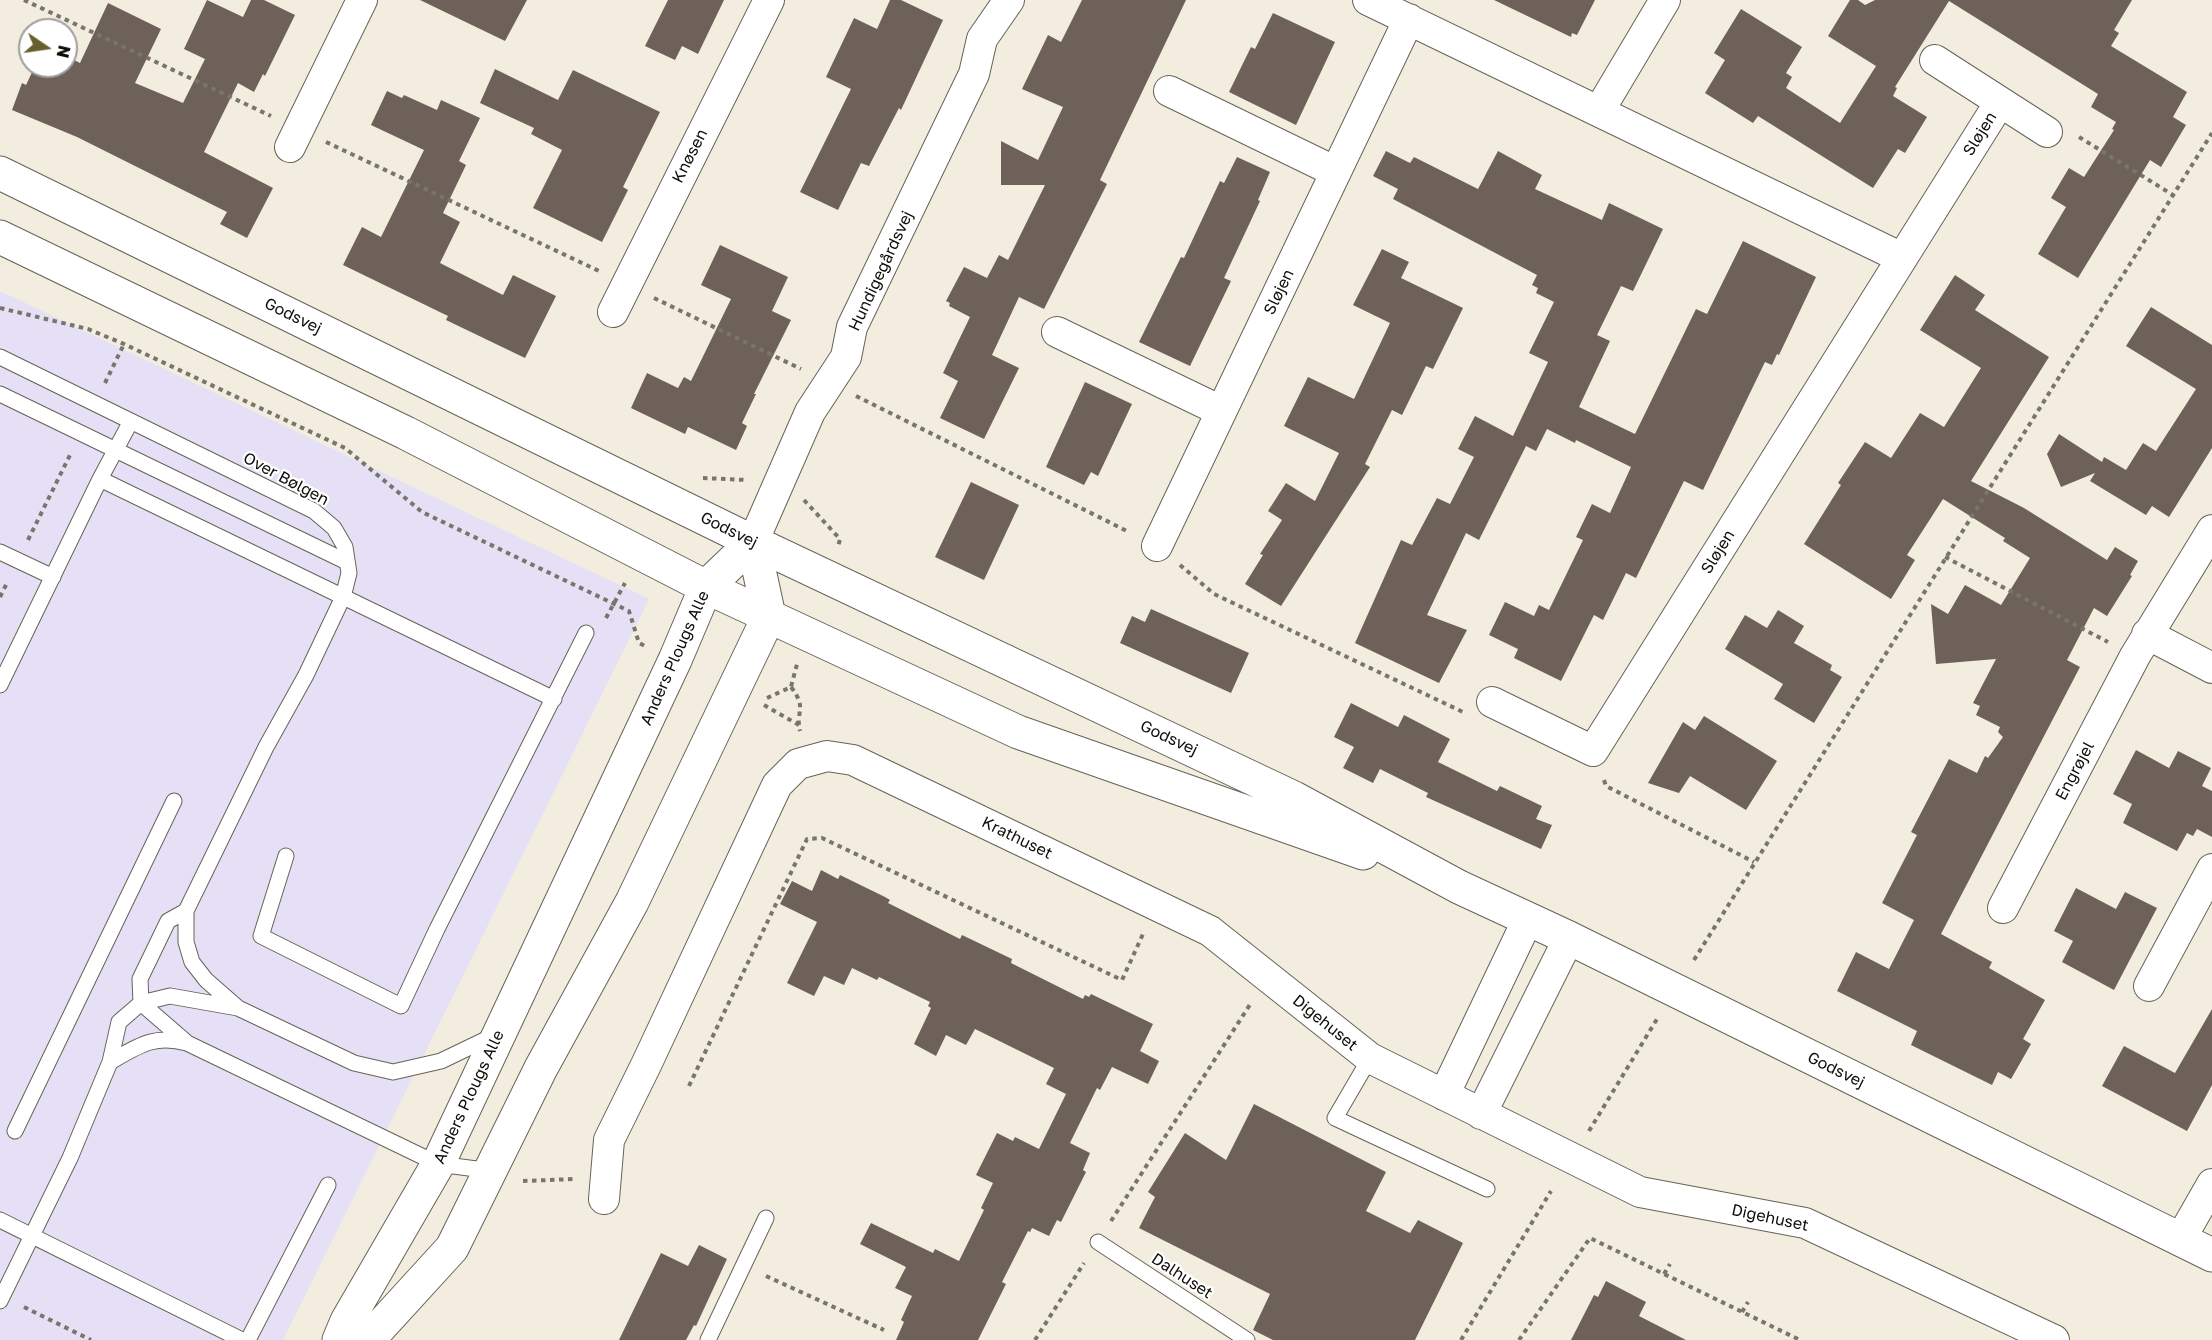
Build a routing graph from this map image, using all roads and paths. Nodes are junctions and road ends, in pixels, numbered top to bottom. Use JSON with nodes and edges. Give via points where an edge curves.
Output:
{"nodes":[{"id":1,"x":24,"y":0,"type":"edge"},
{"id":2,"x":362,"y":0,"type":"edge"},
{"id":3,"x":768,"y":0,"type":"edge"},
{"id":4,"x":1009,"y":0,"type":"edge"},
{"id":5,"x":1368,"y":0,"type":"edge"},
{"id":6,"x":1665,"y":0,"type":"edge"},
{"id":7,"x":1408,"y":19,"type":"junction"},
{"id":8,"x":1935,"y":60,"type":"dead end"},
{"id":9,"x":1169,"y":92,"type":"dead end"},
{"id":10,"x":2000,"y":102,"type":"junction"},
{"id":11,"x":1599,"y":111,"type":"junction"},
{"id":12,"x":2047,"y":132,"type":"joint"},
{"id":13,"x":2212,"y":133,"type":"edge"},
{"id":14,"x":295,"y":138,"type":"junction"},
{"id":15,"x":1336,"y":172,"type":"junction"},
{"id":16,"x":0,"y":173,"type":"edge"},
{"id":17,"x":2173,"y":195,"type":"junction"},
{"id":18,"x":0,"y":237,"type":"edge"},
{"id":19,"x":1902,"y":258,"type":"junction"},
{"id":20,"x":626,"y":284,"type":"junction"},
{"id":21,"x":0,"y":308,"type":"edge"},
{"id":22,"x":613,"y":312,"type":"dead end"},
{"id":23,"x":1057,"y":332,"type":"dead end"},
{"id":24,"x":124,"y":344,"type":"junction"},
{"id":25,"x":0,"y":357,"type":"edge"},
{"id":26,"x":829,"y":383,"type":"junction"},
{"id":27,"x":0,"y":394,"type":"edge"},
{"id":28,"x":95,"y":403,"type":"junction"},
{"id":29,"x":1221,"y":411,"type":"junction"},
{"id":30,"x":130,"y":421,"type":"junction"},
{"id":31,"x":81,"y":433,"type":"junction"},
{"id":32,"x":115,"y":450,"type":"junction"},
{"id":33,"x":100,"y":479,"type":"junction"},
{"id":34,"x":2212,"y":530,"type":"edge"},
{"id":35,"x":753,"y":542,"type":"junction"},
{"id":36,"x":1157,"y":546,"type":"junction"},
{"id":37,"x":0,"y":552,"type":"edge"},
{"id":38,"x":1945,"y":558,"type":"junction"},
{"id":39,"x":18,"y":561,"type":"junction"},
{"id":40,"x":347,"y":562,"type":"junction"},
{"id":41,"x":53,"y":577,"type":"junction"},
{"id":42,"x":706,"y":586,"type":"junction"},
{"id":43,"x":0,"y":597,"type":"edge"},
{"id":44,"x":343,"y":597,"type":"junction"},
{"id":45,"x":769,"y":616,"type":"junction"},
{"id":46,"x":586,"y":633,"type":"dead end"},
{"id":47,"x":2141,"y":645,"type":"junction"},
{"id":48,"x":675,"y":660,"type":"junction"},
{"id":49,"x":2212,"y":668,"type":"edge"},
{"id":50,"x":0,"y":685,"type":"edge"},
{"id":51,"x":791,"y":687,"type":"dead end"},
{"id":52,"x":554,"y":699,"type":"junction"},
{"id":53,"x":758,"y":702,"type":"dead end"},
{"id":54,"x":1492,"y":702,"type":"joint"},
{"id":55,"x":799,"y":725,"type":"junction"},
{"id":56,"x":1593,"y":751,"type":"junction"},
{"id":57,"x":808,"y":762,"type":"junction"},
{"id":58,"x":174,"y":801,"type":"dead end"},
{"id":59,"x":286,"y":856,"type":"dead end"},
{"id":60,"x":1754,"y":862,"type":"junction"},
{"id":61,"x":2212,"y":868,"type":"edge"},
{"id":62,"x":1459,"y":887,"type":"junction"},
{"id":63,"x":1157,"y":906,"type":"junction"},
{"id":64,"x":2003,"y":908,"type":"dead end"},
{"id":65,"x":186,"y":911,"type":"junction"},
{"id":66,"x":1528,"y":919,"type":"junction"},
{"id":67,"x":1569,"y":938,"type":"junction"},
{"id":68,"x":1694,"y":960,"type":"dead end"},
{"id":69,"x":1268,"y":977,"type":"junction"},
{"id":70,"x":2148,"y":986,"type":"dead end"},
{"id":71,"x":141,"y":1003,"type":"junction"},
{"id":72,"x":238,"y":1008,"type":"junction"},
{"id":73,"x":1662,"y":1011,"type":"dead end"},
{"id":74,"x":499,"y":1033,"type":"junction"},
{"id":75,"x":187,"y":1042,"type":"junction"},
{"id":76,"x":1370,"y":1058,"type":"junction"},
{"id":77,"x":110,"y":1062,"type":"junction"},
{"id":78,"x":689,"y":1086,"type":"dead end"},
{"id":79,"x":1444,"y":1095,"type":"junction"},
{"id":80,"x":1481,"y":1114,"type":"junction"},
{"id":81,"x":15,"y":1131,"type":"dead end"},
{"id":82,"x":1585,"y":1136,"type":"dead end"},
{"id":83,"x":438,"y":1164,"type":"junction"},
{"id":84,"x":489,"y":1176,"type":"junction"},
{"id":85,"x":2212,"y":1184,"type":"edge"},
{"id":86,"x":328,"y":1185,"type":"dead end"},
{"id":87,"x":605,"y":1189,"type":"joint"},
{"id":88,"x":1486,"y":1189,"type":"dead end"},
{"id":89,"x":1551,"y":1191,"type":"dead end"},
{"id":90,"x":766,"y":1218,"type":"dead end"},
{"id":91,"x":0,"y":1220,"type":"edge"},
{"id":92,"x":32,"y":1236,"type":"junction"},
{"id":93,"x":2180,"y":1240,"type":"junction"},
{"id":94,"x":1098,"y":1242,"type":"junction"},
{"id":95,"x":2212,"y":1255,"type":"edge"},
{"id":96,"x":1670,"y":1264,"type":"dead end"},
{"id":97,"x":770,"y":1267,"type":"dead end"},
{"id":98,"x":1664,"y":1275,"type":"junction"},
{"id":99,"x":0,"y":1301,"type":"edge"},
{"id":100,"x":1748,"y":1302,"type":"dead end"},
{"id":101,"x":23,"y":1306,"type":"dead end"},
{"id":102,"x":1742,"y":1312,"type":"junction"},
{"id":103,"x":884,"y":1330,"type":"dead end"},
{"id":104,"x":92,"y":1340,"type":"edge"},
{"id":105,"x":242,"y":1340,"type":"edge"},
{"id":106,"x":248,"y":1340,"type":"edge"},
{"id":107,"x":339,"y":1340,"type":"edge"},
{"id":108,"x":368,"y":1340,"type":"edge"},
{"id":109,"x":708,"y":1340,"type":"edge"},
{"id":110,"x":1035,"y":1340,"type":"edge"},
{"id":111,"x":1247,"y":1340,"type":"edge"},
{"id":112,"x":1461,"y":1340,"type":"edge"},
{"id":113,"x":1519,"y":1340,"type":"edge"},
{"id":114,"x":1800,"y":1340,"type":"edge"},
{"id":115,"x":2054,"y":1340,"type":"edge"}],
"edges":[{"from":1,"to":14,"type":"path"},
{"from":2,"to":14,"type":"street"},
{"from":3,"to":20,"type":"street","name":"Knøsen"},
{"from":4,"to":26,"type":"street","name":"Hundigegårdsvej","via":[[982,39],[974,74],[852,327],[846,357]]},
{"from":5,"to":7,"type":"street"},
{"from":6,"to":11,"type":"street"},
{"from":7,"to":11,"type":"street"},
{"from":7,"to":15,"type":"street","name":"Sløjen"},
{"from":8,"to":10,"type":"street","name":"Sløjen"},
{"from":9,"to":15,"type":"street"},
{"from":10,"to":12,"type":"street","name":"Sløjen"},
{"from":10,"to":19,"type":"street","name":"Sløjen"},
{"from":11,"to":19,"type":"street"},
{"from":12,"to":17,"type":"path","via":[[2061,126]]},
{"from":13,"to":17,"type":"path"},
{"from":14,"to":20,"type":"path"},
{"from":15,"to":29,"type":"street","name":"Sløjen"},
{"from":16,"to":35,"type":"street","name":"Godsvej"},
{"from":17,"to":38,"type":"path"},
{"from":18,"to":42,"type":"street","name":"Godsvej","via":[[406,433]]},
{"from":19,"to":56,"type":"street","name":"Sløjen"},
{"from":20,"to":22,"type":"street","name":"Knøsen"},
{"from":20,"to":26,"type":"path"},
{"from":21,"to":24,"type":"path","via":[[88,329]]},
{"from":23,"to":29,"type":"street"},
{"from":24,"to":28,"type":"path"},
{"from":24,"to":48,"type":"path","via":[[345,448],[422,512],[629,611],[639,643]]},
{"from":25,"to":28,"type":"lane","name":"Over Bølgen"},
{"from":26,"to":35,"type":"street","name":"Hundigegårdsvej","via":[[810,412]]},
{"from":26,"to":36,"type":"path"},
{"from":27,"to":31,"type":"lane"},
{"from":28,"to":30,"type":"lane","name":"Over Bølgen"},
{"from":29,"to":36,"type":"street","name":"Sløjen"},
{"from":30,"to":32,"type":"lane"},
{"from":30,"to":40,"type":"lane","name":"Over Bølgen","via":[[314,511],[334,528],[345,547]]},
{"from":31,"to":32,"type":"lane"},
{"from":31,"to":39,"type":"path"},
{"from":32,"to":33,"type":"lane"},
{"from":32,"to":40,"type":"lane"},
{"from":33,"to":41,"type":"lane"},
{"from":33,"to":44,"type":"lane"},
{"from":34,"to":47,"type":"street","name":"Engrøjel"},
{"from":35,"to":42,"type":"street","name":"Anders Plougs Alle"},
{"from":35,"to":45,"type":"street"},
{"from":35,"to":62,"type":"street","name":"Godsvej","via":[[1294,798]]},
{"from":36,"to":54,"type":"path","via":[[1214,594],[1470,715]]},
{"from":37,"to":39,"type":"lane"},
{"from":38,"to":47,"type":"path"},
{"from":38,"to":60,"type":"path"},
{"from":39,"to":41,"type":"lane"},
{"from":39,"to":43,"type":"path"},
{"from":40,"to":44,"type":"lane","name":"Over Bølgen","via":[[349,573]]},
{"from":41,"to":50,"type":"lane"},
{"from":42,"to":45,"type":"street","name":"Godsvej"},
{"from":42,"to":48,"type":"street","name":"Anders Plougs Alle"},
{"from":44,"to":52,"type":"lane"},
{"from":44,"to":65,"type":"lane","name":"Over Bølgen"},
{"from":45,"to":62,"type":"street","name":"Godsvej","via":[[1018,732]]},
{"from":45,"to":84,"type":"street","via":[[632,902],[541,1068]]},
{"from":46,"to":52,"type":"lane"},
{"from":47,"to":49,"type":"street"},
{"from":47,"to":64,"type":"street","name":"Engrøjel"},
{"from":48,"to":74,"type":"street","name":"Anders Plougs Alle"},
{"from":51,"to":55,"type":"path","via":[[799,698]]},
{"from":52,"to":59,"type":"lane","via":[[401,1006],[261,936]]},
{"from":53,"to":55,"type":"path"},
{"from":54,"to":56,"type":"street"},
{"from":55,"to":57,"type":"path"},
{"from":56,"to":60,"type":"path","via":[[1606,786]]},
{"from":57,"to":63,"type":"street","name":"Krathuset","via":[[827,756],[853,760]]},
{"from":57,"to":87,"type":"street","name":"Krathuset","via":[[798,764],[777,785],[609,1140]]},
{"from":58,"to":81,"type":"lane"},
{"from":60,"to":68,"type":"path"},
{"from":61,"to":70,"type":"street"},
{"from":62,"to":66,"type":"street","name":"Godsvej"},
{"from":63,"to":69,"type":"street","name":"Krathuset","via":[[1210,931]]},
{"from":63,"to":78,"type":"path","via":[[1122,980],[822,838],[807,839]]},
{"from":65,"to":71,"type":"lane","via":[[168,921],[140,979]]},
{"from":65,"to":72,"type":"lane","via":[[186,942],[192,962]]},
{"from":66,"to":67,"type":"street","name":"Godsvej"},
{"from":66,"to":79,"type":"street"},
{"from":67,"to":80,"type":"street"},
{"from":67,"to":93,"type":"street","name":"Godsvej"},
{"from":69,"to":76,"type":"street","name":"Digehuset"},
{"from":69,"to":94,"type":"path"},
{"from":71,"to":72,"type":"lane","via":[[170,996]]},
{"from":71,"to":75,"type":"lane"},
{"from":71,"to":77,"type":"lane","via":[[119,1022]]},
{"from":72,"to":74,"type":"lane","via":[[354,1063],[393,1072],[441,1061]]},
{"from":73,"to":82,"type":"path"},
{"from":74,"to":83,"type":"street","name":"Anders Plougs Alle"},
{"from":75,"to":77,"type":"lane","via":[[153,1040]]},
{"from":75,"to":83,"type":"lane"},
{"from":76,"to":79,"type":"street","name":"Digehuset"},
{"from":76,"to":88,"type":"lane","via":[[1335,1118]]},
{"from":77,"to":92,"type":"lane"},
{"from":79,"to":80,"type":"street","name":"Digehuset"},
{"from":80,"to":115,"type":"street","name":"Digehuset","via":[[1640,1192],[1805,1223]]},
{"from":83,"to":84,"type":"lane"},
{"from":83,"to":107,"type":"street","name":"Anders Plougs Alle"},
{"from":84,"to":87,"type":"path"},
{"from":84,"to":108,"type":"street","via":[[452,1248]]},
{"from":85,"to":93,"type":"street"},
{"from":86,"to":106,"type":"lane"},
{"from":89,"to":112,"type":"path"},
{"from":90,"to":109,"type":"lane"},
{"from":91,"to":92,"type":"lane"},
{"from":92,"to":99,"type":"lane"},
{"from":92,"to":105,"type":"lane"},
{"from":93,"to":95,"type":"street","name":"Godsvej"},
{"from":94,"to":110,"type":"path"},
{"from":94,"to":111,"type":"lane","name":"Dalhuset"},
{"from":96,"to":98,"type":"path"},
{"from":97,"to":103,"type":"path","via":[[766,1276]]},
{"from":98,"to":102,"type":"path"},
{"from":98,"to":113,"type":"path","via":[[1590,1238]]},
{"from":100,"to":102,"type":"path"},
{"from":101,"to":104,"type":"path"},
{"from":102,"to":114,"type":"path"}]}
